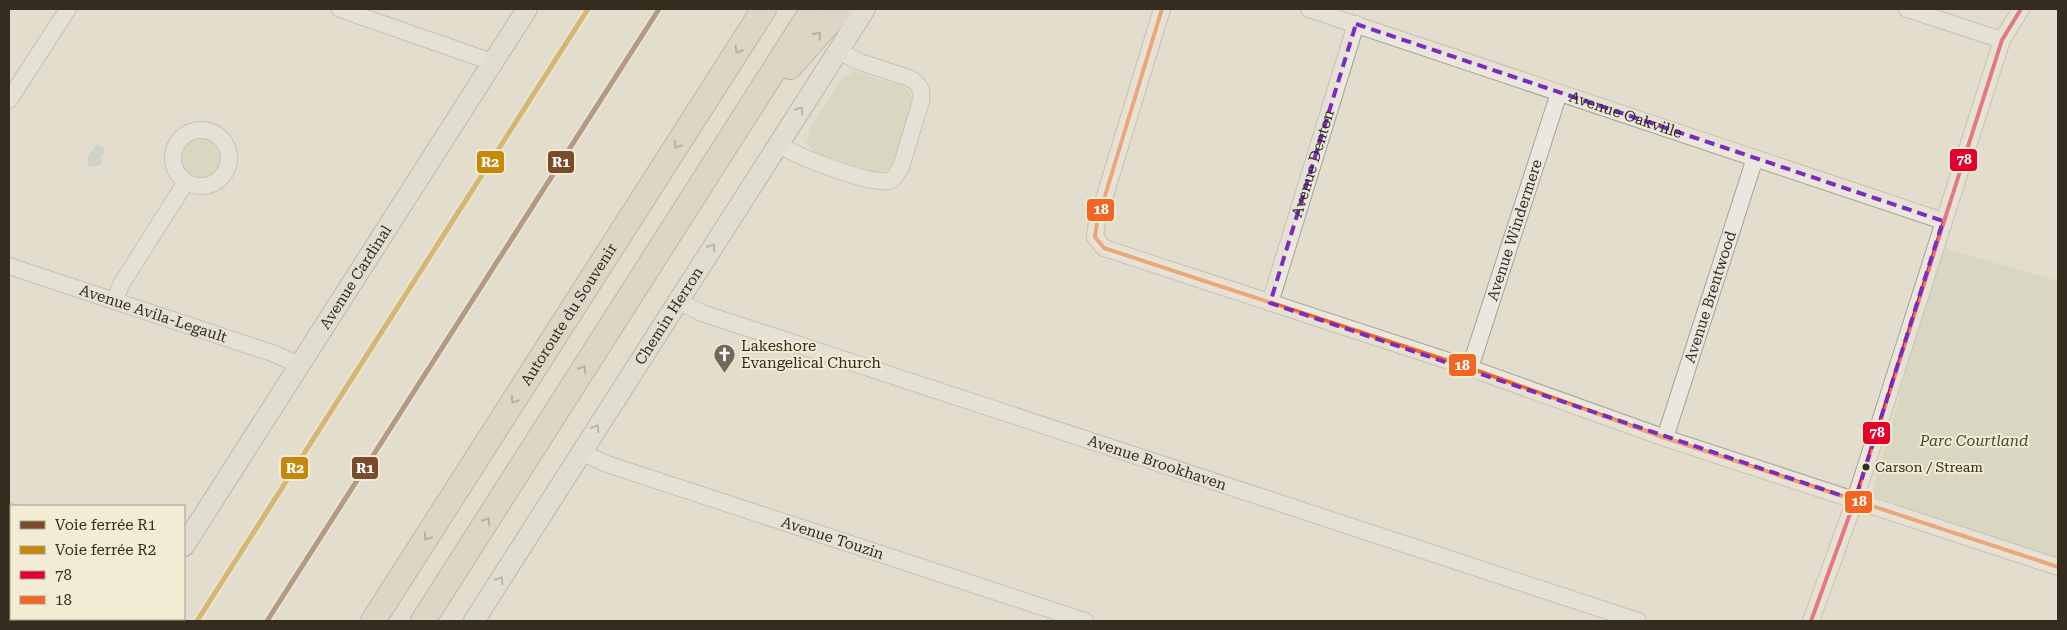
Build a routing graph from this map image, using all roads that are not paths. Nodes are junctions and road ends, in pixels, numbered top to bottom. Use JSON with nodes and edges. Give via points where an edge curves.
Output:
{"nodes":[{"id":1,"x":68,"y":9,"type":"edge"},
{"id":2,"x":340,"y":9,"type":"edge"},
{"id":3,"x":527,"y":9,"type":"edge"},
{"id":4,"x":764,"y":9,"type":"edge"},
{"id":5,"x":813,"y":9,"type":"edge"},
{"id":6,"x":841,"y":9,"type":"edge"},
{"id":7,"x":865,"y":9,"type":"edge"},
{"id":8,"x":1162,"y":9,"type":"edge"},
{"id":9,"x":1309,"y":9,"type":"edge"},
{"id":10,"x":1907,"y":9,"type":"edge"},
{"id":11,"x":2021,"y":9,"type":"edge"},
{"id":12,"x":1356,"y":24,"type":"junction"},
{"id":13,"x":2002,"y":40,"type":"junction"},
{"id":14,"x":838,"y":51,"type":"junction"},
{"id":15,"x":492,"y":62,"type":"junction"},
{"id":16,"x":1559,"y":93,"type":"junction"},
{"id":17,"x":9,"y":100,"type":"edge"},
{"id":18,"x":739,"y":124,"type":"junction"},
{"id":19,"x":778,"y":144,"type":"junction"},
{"id":20,"x":1754,"y":158,"type":"junction"},
{"id":21,"x":186,"y":182,"type":"dead end"},
{"id":22,"x":1944,"y":221,"type":"junction"},
{"id":23,"x":9,"y":266,"type":"edge"},
{"id":24,"x":678,"y":300,"type":"junction"},
{"id":25,"x":114,"y":301,"type":"junction"},
{"id":26,"x":1270,"y":303,"type":"junction"},
{"id":27,"x":299,"y":365,"type":"junction"},
{"id":28,"x":1470,"y":368,"type":"junction"},
{"id":29,"x":1665,"y":438,"type":"junction"},
{"id":30,"x":581,"y":452,"type":"junction"},
{"id":31,"x":1855,"y":500,"type":"junction"},
{"id":32,"x":185,"y":544,"type":"edge"},
{"id":33,"x":2058,"y":567,"type":"edge"},
{"id":34,"x":373,"y":621,"type":"edge"},
{"id":35,"x":423,"y":621,"type":"edge"},
{"id":36,"x":474,"y":621,"type":"edge"},
{"id":37,"x":1085,"y":621,"type":"edge"},
{"id":38,"x":1638,"y":621,"type":"edge"},
{"id":39,"x":1811,"y":621,"type":"edge"}],
"edges":[{"from":1,"to":17,"type":"street"},
{"from":2,"to":15,"type":"street"},
{"from":3,"to":15,"type":"main road","name":"Avenue Cardinal"},
{"from":4,"to":34,"type":"highway","name":"Autoroute du Souvenir","one_way":true},
{"from":5,"to":18,"type":"highway"},
{"from":18,"to":6,"type":"highway","one_way":true},
{"from":7,"to":14,"type":"main road","name":"Chemin Herron"},
{"from":8,"to":26,"type":"street","via":[[1095,236],[1104,248]]},
{"from":9,"to":12,"type":"street","name":"Avenue Oakville"},
{"from":10,"to":13,"type":"street"},
{"from":11,"to":13,"type":"street"},
{"from":12,"to":16,"type":"street","name":"Avenue Oakville"},
{"from":12,"to":26,"type":"street","name":"Avenue Denton"},
{"from":13,"to":22,"type":"street"},
{"from":19,"to":14,"type":"main road","name":"Chemin Herron","one_way":true},
{"from":14,"to":19,"type":"street","via":[[909,78],[921,89],[921,101],[899,173],[880,182],[801,158]]},
{"from":15,"to":27,"type":"main road","name":"Avenue Cardinal"},
{"from":16,"to":20,"type":"street","name":"Avenue Oakville"},
{"from":16,"to":28,"type":"street","name":"Avenue Windermere"},
{"from":35,"to":18,"type":"highway","one_way":true},
{"from":24,"to":19,"type":"main road","name":"Chemin Herron","one_way":true},
{"from":20,"to":22,"type":"street","name":"Avenue Oakville"},
{"from":20,"to":29,"type":"street","name":"Avenue Brentwood"},
{"from":21,"to":25,"type":"street"},
{"from":22,"to":31,"type":"street"},
{"from":23,"to":25,"type":"street","name":"Avenue Avila-Legault"},
{"from":30,"to":24,"type":"main road","name":"Chemin Herron","one_way":true},
{"from":24,"to":38,"type":"street","name":"Avenue Brookhaven","via":[[702,313]]},
{"from":25,"to":27,"type":"street","name":"Avenue Avila-Legault","via":[[275,354]]},
{"from":26,"to":28,"type":"street"},
{"from":27,"to":32,"type":"main road","name":"Avenue Cardinal"},
{"from":28,"to":29,"type":"street"},
{"from":29,"to":31,"type":"street"},
{"from":36,"to":30,"type":"main road","name":"Chemin Herron","one_way":true},
{"from":30,"to":37,"type":"street","name":"Avenue Touzin","via":[[607,464]]},
{"from":31,"to":33,"type":"street"},
{"from":31,"to":39,"type":"street"}]}
